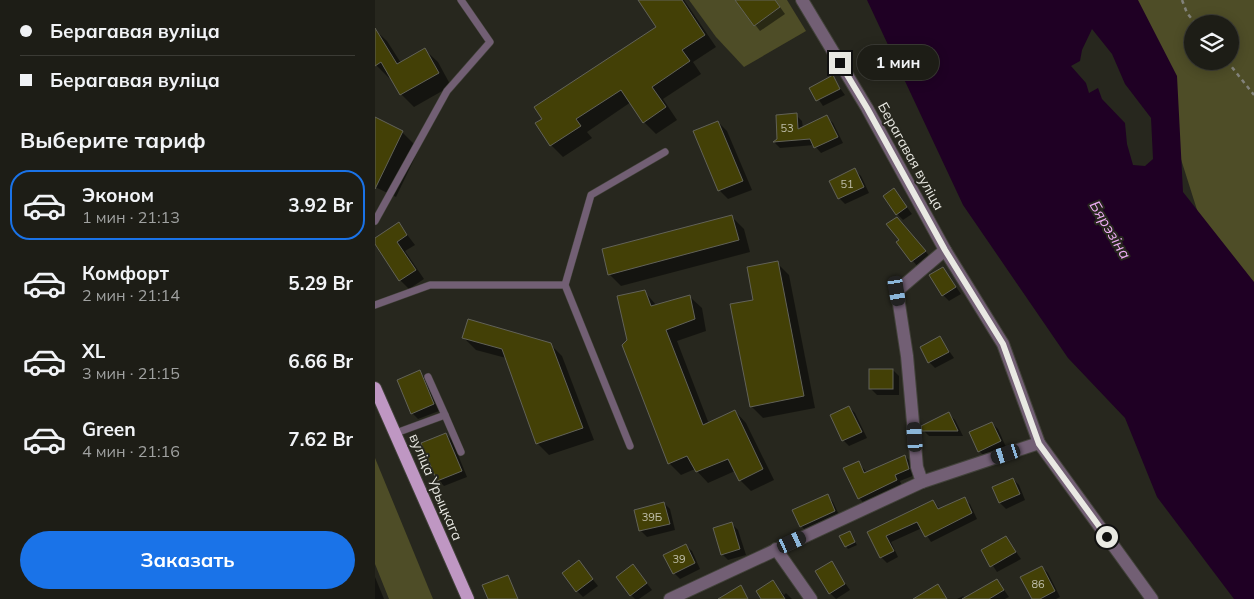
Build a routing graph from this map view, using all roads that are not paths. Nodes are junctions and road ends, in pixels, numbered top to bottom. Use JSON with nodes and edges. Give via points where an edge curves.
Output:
{"nodes":[{"id":1,"x":461,"y":0,"type":"edge"},
{"id":2,"x":802,"y":0,"type":"edge"},
{"id":3,"x":665,"y":152,"type":"dead end"},
{"id":4,"x":375,"y":221,"type":"edge"},
{"id":5,"x":945,"y":250,"type":"junction"},
{"id":6,"x":565,"y":285,"type":"junction"},
{"id":7,"x":375,"y":305,"type":"edge"},
{"id":8,"x":428,"y":377,"type":"dead end"},
{"id":9,"x":375,"y":388,"type":"edge"},
{"id":10,"x":445,"y":415,"type":"junction"},
{"id":11,"x":397,"y":433,"type":"junction"},
{"id":12,"x":1039,"y":444,"type":"junction"},
{"id":13,"x":629,"y":446,"type":"dead end"},
{"id":14,"x":461,"y":452,"type":"dead end"},
{"id":15,"x":922,"y":482,"type":"junction"},
{"id":16,"x":776,"y":549,"type":"junction"},
{"id":17,"x":689,"y":595,"type":"edge"},
{"id":18,"x":468,"y":599,"type":"edge"},
{"id":19,"x":670,"y":599,"type":"edge"},
{"id":20,"x":811,"y":599,"type":"edge"},
{"id":21,"x":1152,"y":599,"type":"edge"}],
"edges":[{"from":1,"to":4,"type":"lane","via":[[490,42],[447,92]]},
{"from":2,"to":5,"type":"street","name":"Берагавая вуліца","via":[[867,108]]},
{"from":3,"to":6,"type":"lane","via":[[591,194]]},
{"from":5,"to":12,"type":"street","name":"Берагавая вуліца","via":[[1003,344]]},
{"from":5,"to":15,"type":"street","via":[[897,291],[907,356],[917,467]]},
{"from":6,"to":7,"type":"lane","via":[[430,285]]},
{"from":6,"to":13,"type":"lane"},
{"from":8,"to":10,"type":"lane"},
{"from":9,"to":11,"type":"main road","name":"вуліца Урыцкага"},
{"from":10,"to":11,"type":"lane"},
{"from":10,"to":14,"type":"lane"},
{"from":11,"to":18,"type":"main road","name":"вуліца Урыцкага"},
{"from":12,"to":15,"type":"street"},
{"from":12,"to":21,"type":"street","name":"Берагавая вуліца"},
{"from":15,"to":16,"type":"street"},
{"from":16,"to":17,"type":"street"},
{"from":16,"to":20,"type":"street"},
{"from":17,"to":19,"type":"street"}]}
